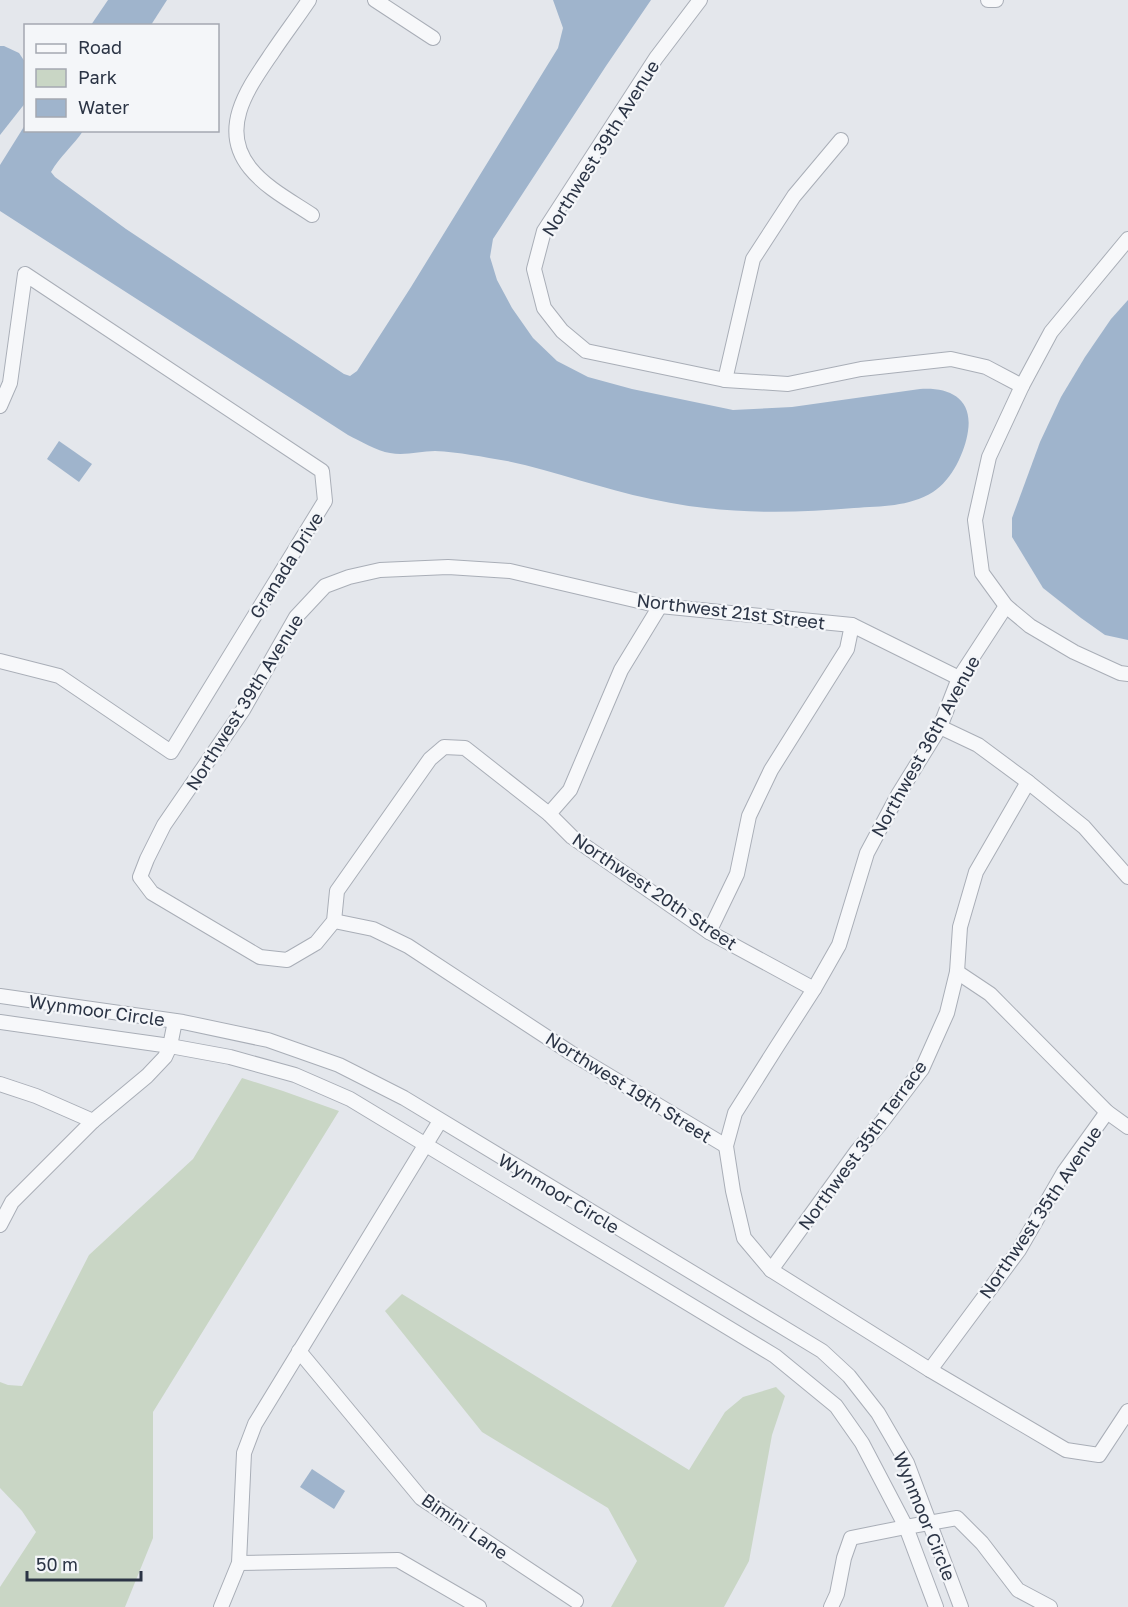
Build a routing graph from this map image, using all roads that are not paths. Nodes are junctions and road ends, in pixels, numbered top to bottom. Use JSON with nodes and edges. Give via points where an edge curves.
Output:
{"nodes":[{"id":1,"x":309,"y":0,"type":"edge"},
{"id":2,"x":375,"y":0,"type":"edge"},
{"id":3,"x":700,"y":0,"type":"edge"},
{"id":4,"x":988,"y":0,"type":"edge"},
{"id":5,"x":996,"y":0,"type":"edge"},
{"id":6,"x":433,"y":38,"type":"dead end"},
{"id":7,"x":841,"y":140,"type":"dead end"},
{"id":8,"x":312,"y":215,"type":"dead end"},
{"id":9,"x":1128,"y":239,"type":"edge"},
{"id":10,"x":725,"y":380,"type":"junction"},
{"id":11,"x":1022,"y":386,"type":"junction"},
{"id":12,"x":0,"y":406,"type":"edge"},
{"id":13,"x":349,"y":577,"type":"joint"},
{"id":14,"x":660,"y":606,"type":"junction"},
{"id":15,"x":1006,"y":606,"type":"junction"},
{"id":16,"x":852,"y":625,"type":"junction"},
{"id":17,"x":0,"y":661,"type":"edge"},
{"id":18,"x":1128,"y":674,"type":"edge"},
{"id":19,"x":959,"y":678,"type":"junction"},
{"id":20,"x":940,"y":727,"type":"junction"},
{"id":21,"x":1028,"y":782,"type":"junction"},
{"id":22,"x":549,"y":814,"type":"junction"},
{"id":23,"x":1128,"y":877,"type":"edge"},
{"id":24,"x":334,"y":921,"type":"junction"},
{"id":25,"x":709,"y":932,"type":"junction"},
{"id":26,"x":957,"y":972,"type":"junction"},
{"id":27,"x":814,"y":989,"type":"junction"},
{"id":28,"x":0,"y":996,"type":"edge"},
{"id":29,"x":176,"y":1021,"type":"junction"},
{"id":30,"x":0,"y":1022,"type":"edge"},
{"id":31,"x":170,"y":1046,"type":"junction"},
{"id":32,"x":0,"y":1084,"type":"edge"},
{"id":33,"x":1107,"y":1112,"type":"junction"},
{"id":34,"x":93,"y":1121,"type":"junction"},
{"id":35,"x":440,"y":1121,"type":"junction"},
{"id":36,"x":1128,"y":1127,"type":"edge"},
{"id":37,"x":426,"y":1144,"type":"junction"},
{"id":38,"x":726,"y":1146,"type":"junction"},
{"id":39,"x":0,"y":1225,"type":"edge"},
{"id":40,"x":771,"y":1270,"type":"junction"},
{"id":41,"x":299,"y":1351,"type":"junction"},
{"id":42,"x":930,"y":1370,"type":"junction"},
{"id":43,"x":1128,"y":1411,"type":"edge"},
{"id":44,"x":929,"y":1523,"type":"junction"},
{"id":45,"x":906,"y":1527,"type":"junction"},
{"id":46,"x":239,"y":1563,"type":"junction"},
{"id":47,"x":576,"y":1601,"type":"dead end"},
{"id":48,"x":221,"y":1607,"type":"edge"},
{"id":49,"x":479,"y":1607,"type":"edge"},
{"id":50,"x":831,"y":1607,"type":"edge"},
{"id":51,"x":936,"y":1607,"type":"edge"},
{"id":52,"x":961,"y":1607,"type":"edge"},
{"id":53,"x":1050,"y":1607,"type":"edge"}],
"edges":[{"from":1,"to":8,"type":"street","via":[[253,81],[236,123],[238,147],[249,167],[266,185]]},
{"from":2,"to":6,"type":"street"},
{"from":3,"to":10,"type":"street","name":"Northwest 39th Avenue","via":[[656,58],[544,231],[534,269],[544,308],[562,331],[586,351]]},
{"from":4,"to":5,"type":"street"},
{"from":7,"to":10,"type":"street","via":[[794,196],[753,259]]},
{"from":9,"to":11,"type":"street","via":[[1051,332]]},
{"from":10,"to":11,"type":"street","via":[[788,384],[861,369],[951,359],[986,367]]},
{"from":11,"to":15,"type":"street","via":[[989,457],[975,520],[982,573]]},
{"from":12,"to":17,"type":"street","name":"Granada Drive","via":[[9,383],[25,274],[322,471],[326,501],[171,752],[59,676]]},
{"from":13,"to":14,"type":"street","name":"Northwest 21st Street","via":[[380,570],[448,567],[510,572]]},
{"from":13,"to":24,"type":"street","name":"Northwest 39th Avenue","via":[[325,586],[296,617],[243,710],[164,825],[140,877],[152,893],[260,957],[287,960],[316,944]]},
{"from":14,"to":16,"type":"street","name":"Northwest 21st Street"},
{"from":14,"to":22,"type":"street","via":[[621,670],[570,790]]},
{"from":15,"to":18,"type":"street","via":[[1030,626],[1074,652]]},
{"from":15,"to":19,"type":"street","name":"Northwest 36th Avenue"},
{"from":16,"to":19,"type":"street","name":"Northwest 21st Street"},
{"from":16,"to":25,"type":"street","via":[[847,649],[771,770],[753,806],[737,874]]},
{"from":19,"to":20,"type":"street","name":"Northwest 36th Avenue"},
{"from":20,"to":21,"type":"street","via":[[978,745]]},
{"from":20,"to":27,"type":"street","name":"Northwest 36th Avenue","via":[[867,853],[839,945]]},
{"from":21,"to":23,"type":"street","via":[[1084,827]]},
{"from":21,"to":26,"type":"street","name":"Northwest 35th Terrace","via":[[976,872],[960,927]]},
{"from":22,"to":24,"type":"street","name":"Northwest 20th Street","via":[[465,748],[444,747],[430,759],[337,891]]},
{"from":22,"to":25,"type":"street","name":"Northwest 20th Street","via":[[572,837]]},
{"from":24,"to":38,"type":"street","name":"Northwest 19th Street","via":[[373,929],[408,946],[571,1053]]},
{"from":25,"to":27,"type":"street","name":"Northwest 20th Street"},
{"from":26,"to":33,"type":"street","via":[[990,994]]},
{"from":26,"to":40,"type":"street","name":"Northwest 35th Terrace","via":[[947,1013],[922,1069]]},
{"from":27,"to":38,"type":"street","name":"Northwest 36th Avenue","via":[[735,1113]]},
{"from":28,"to":29,"type":"street","name":"Wynmoor Circle"},
{"from":29,"to":31,"type":"street"},
{"from":29,"to":35,"type":"street","name":"Wynmoor Circle","via":[[268,1040],[339,1065]]},
{"from":30,"to":31,"type":"street","name":"Wynmoor Circle"},
{"from":31,"to":34,"type":"street","via":[[147,1076]]},
{"from":31,"to":37,"type":"street","name":"Wynmoor Circle","via":[[294,1075],[350,1099]]},
{"from":32,"to":34,"type":"street"},
{"from":33,"to":36,"type":"street"},
{"from":33,"to":42,"type":"street","name":"Northwest 35th Avenue","via":[[1064,1172],[1019,1250]]},
{"from":34,"to":39,"type":"street","via":[[12,1202]]},
{"from":35,"to":37,"type":"street"},
{"from":35,"to":44,"type":"street","name":"Wynmoor Circle","via":[[822,1351],[849,1376],[878,1413],[907,1463]]},
{"from":37,"to":41,"type":"street"},
{"from":37,"to":45,"type":"street","name":"Wynmoor Circle","via":[[782,1361],[836,1406],[862,1443]]},
{"from":38,"to":40,"type":"street","name":"Northwest 19th Street","via":[[744,1238]]},
{"from":40,"to":42,"type":"street","name":"Northwest 19th Street"},
{"from":41,"to":46,"type":"street","via":[[255,1424],[244,1453]]},
{"from":41,"to":47,"type":"street","name":"Bimini Lane","via":[[421,1498]]},
{"from":42,"to":43,"type":"street","name":"Northwest 19th Street","via":[[1066,1450],[1099,1455]]},
{"from":44,"to":45,"type":"street"},
{"from":44,"to":52,"type":"street","name":"Wynmoor Circle"},
{"from":44,"to":53,"type":"street","via":[[957,1518],[1018,1590]]},
{"from":45,"to":50,"type":"street","via":[[851,1539]]},
{"from":45,"to":51,"type":"street","name":"Wynmoor Circle"},
{"from":46,"to":48,"type":"street"},
{"from":46,"to":49,"type":"street","via":[[398,1560]]}]}
